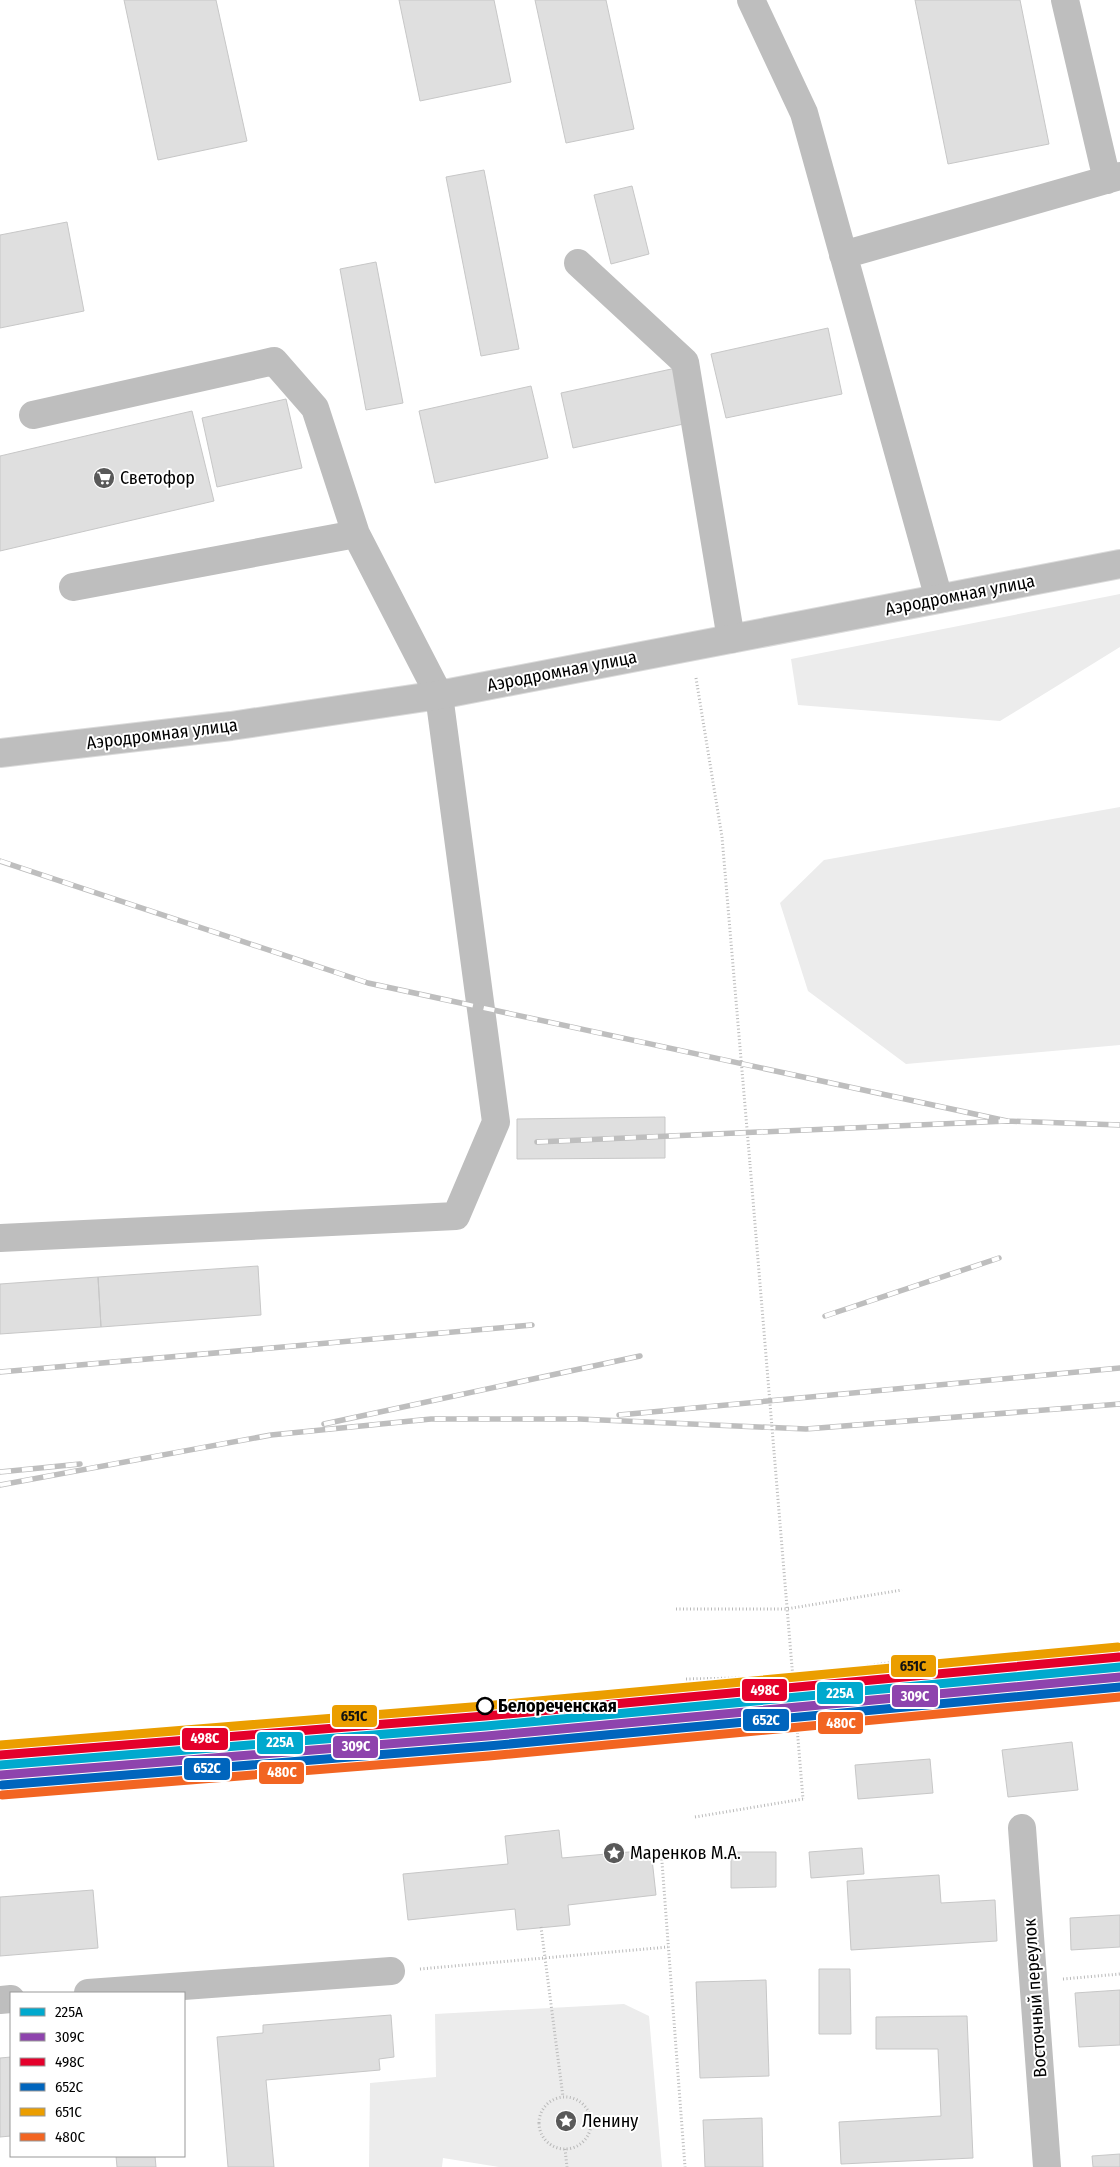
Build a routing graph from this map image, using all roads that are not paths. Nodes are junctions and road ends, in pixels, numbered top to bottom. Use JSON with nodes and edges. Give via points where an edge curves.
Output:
{"nodes":[{"id":1,"x":752,"y":0,"type":"edge"},
{"id":2,"x":1065,"y":0,"type":"edge"},
{"id":3,"x":1114,"y":178,"type":"edge"},
{"id":4,"x":843,"y":255,"type":"junction"},
{"id":5,"x":578,"y":263,"type":"dead end"},
{"id":6,"x":33,"y":415,"type":"dead end"},
{"id":7,"x":356,"y":534,"type":"junction"},
{"id":8,"x":1120,"y":564,"type":"edge"},
{"id":9,"x":74,"y":588,"type":"dead end"},
{"id":10,"x":939,"y":599,"type":"junction"},
{"id":11,"x":731,"y":639,"type":"junction"},
{"id":12,"x":439,"y":695,"type":"junction"},
{"id":13,"x":0,"y":753,"type":"edge"},
{"id":14,"x":0,"y":1238,"type":"edge"},
{"id":15,"x":1022,"y":1828,"type":"dead end"},
{"id":16,"x":391,"y":1972,"type":"road end"},
{"id":17,"x":102,"y":1992,"type":"edge"},
{"id":18,"x":1046,"y":2167,"type":"edge"}],
"edges":[{"from":1,"to":4,"type":"main road","via":[[804,113]]},
{"from":2,"to":3,"type":"main road"},
{"from":3,"to":4,"type":"main road"},
{"from":4,"to":10,"type":"main road"},
{"from":5,"to":11,"type":"main road","via":[[685,362]]},
{"from":6,"to":7,"type":"main road","via":[[274,361],[315,408]]},
{"from":7,"to":9,"type":"main road"},
{"from":7,"to":12,"type":"main road"},
{"from":8,"to":10,"type":"main road","name":"Аэродромная улица"},
{"from":10,"to":11,"type":"main road","name":"Аэродромная улица"},
{"from":11,"to":12,"type":"main road","name":"Аэродромная улица"},
{"from":12,"to":13,"type":"main road","name":"Аэродромная улица","via":[[231,726]]},
{"from":12,"to":14,"type":"main road","via":[[496,1122],[456,1216]]},
{"from":15,"to":18,"type":"main road","name":"Восточный переулок"},
{"from":16,"to":17,"type":"main road"}]}
